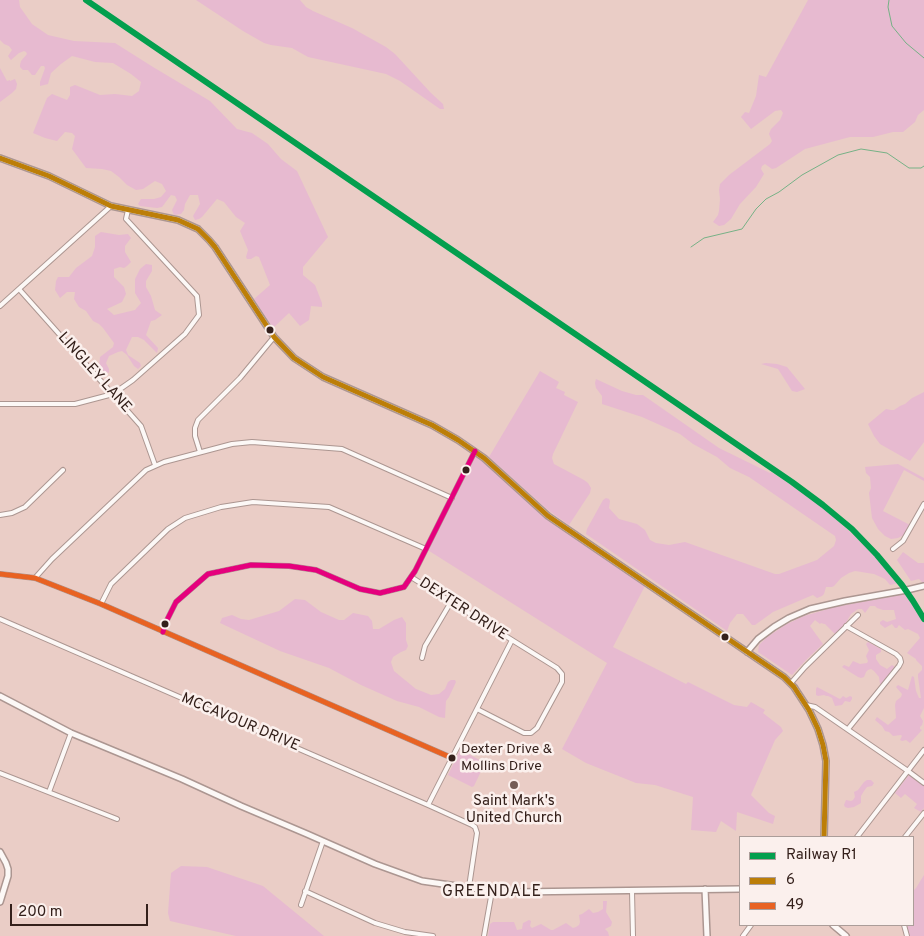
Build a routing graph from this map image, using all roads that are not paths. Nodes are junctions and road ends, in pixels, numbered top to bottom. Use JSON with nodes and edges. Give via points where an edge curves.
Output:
{"nodes":[{"id":1,"x":0,"y":158,"type":"edge"},
{"id":2,"x":111,"y":206,"type":"junction"},
{"id":3,"x":128,"y":210,"type":"junction"},
{"id":4,"x":19,"y":288,"type":"junction"},
{"id":5,"x":0,"y":306,"type":"edge"},
{"id":6,"x":274,"y":337,"type":"junction"},
{"id":7,"x":113,"y":394,"type":"junction"},
{"id":8,"x":0,"y":404,"type":"edge"},
{"id":9,"x":200,"y":452,"type":"junction"},
{"id":10,"x":475,"y":452,"type":"junction"},
{"id":11,"x":155,"y":465,"type":"junction"},
{"id":12,"x":63,"y":470,"type":"dead end"},
{"id":13,"x":452,"y":498,"type":"junction"},
{"id":14,"x":924,"y":504,"type":"edge"},
{"id":15,"x":0,"y":515,"type":"edge"},
{"id":16,"x":426,"y":549,"type":"junction"},
{"id":17,"x":893,"y":549,"type":"dead end"},
{"id":18,"x":0,"y":574,"type":"edge"},
{"id":19,"x":411,"y":577,"type":"junction"},
{"id":20,"x":35,"y":578,"type":"junction"},
{"id":21,"x":924,"y":586,"type":"edge"},
{"id":22,"x":451,"y":602,"type":"junction"},
{"id":23,"x":102,"y":604,"type":"junction"},
{"id":24,"x":858,"y":615,"type":"dead end"},
{"id":25,"x":0,"y":619,"type":"edge"},
{"id":26,"x":846,"y":626,"type":"junction"},
{"id":27,"x":163,"y":632,"type":"junction"},
{"id":28,"x":512,"y":640,"type":"junction"},
{"id":29,"x":747,"y":652,"type":"junction"},
{"id":30,"x":422,"y":658,"type":"dead end"},
{"id":31,"x":791,"y":683,"type":"junction"},
{"id":32,"x":0,"y":696,"type":"edge"},
{"id":33,"x":806,"y":705,"type":"junction"},
{"id":34,"x":477,"y":709,"type":"junction"},
{"id":35,"x":848,"y":729,"type":"junction"},
{"id":36,"x":71,"y":732,"type":"junction"},
{"id":37,"x":924,"y":750,"type":"edge"},
{"id":38,"x":452,"y":758,"type":"junction"},
{"id":39,"x":908,"y":771,"type":"junction"},
{"id":40,"x":0,"y":773,"type":"edge"},
{"id":41,"x":924,"y":784,"type":"edge"},
{"id":42,"x":49,"y":792,"type":"junction"},
{"id":43,"x":428,"y":805,"type":"junction"},
{"id":44,"x":924,"y":813,"type":"edge"},
{"id":45,"x":117,"y":819,"type":"dead end"},
{"id":46,"x":824,"y":836,"type":"edge"},
{"id":47,"x":857,"y":836,"type":"edge"},
{"id":48,"x":906,"y":836,"type":"edge"},
{"id":49,"x":323,"y":841,"type":"junction"},
{"id":50,"x":0,"y":852,"type":"edge"},
{"id":51,"x":469,"y":887,"type":"junction"},
{"id":52,"x":705,"y":889,"type":"junction"},
{"id":53,"x":739,"y":889,"type":"edge"},
{"id":54,"x":632,"y":890,"type":"junction"},
{"id":55,"x":306,"y":891,"type":"junction"},
{"id":56,"x":492,"y":891,"type":"junction"},
{"id":57,"x":0,"y":902,"type":"edge"},
{"id":58,"x":300,"y":905,"type":"dead end"},
{"id":59,"x":834,"y":926,"type":"edge"},
{"id":60,"x":433,"y":936,"type":"edge"},
{"id":61,"x":484,"y":936,"type":"edge"},
{"id":62,"x":633,"y":936,"type":"edge"},
{"id":63,"x":706,"y":936,"type":"edge"},
{"id":64,"x":846,"y":936,"type":"edge"}],
"edges":[{"from":1,"to":2,"type":"main road","via":[[49,176]]},
{"from":2,"to":3,"type":"main road"},
{"from":2,"to":4,"type":"street"},
{"from":3,"to":6,"type":"main road","via":[[178,220],[198,229],[220,254]]},
{"from":3,"to":7,"type":"street","via":[[126,219],[197,296],[199,315],[184,334]]},
{"from":4,"to":5,"type":"street"},
{"from":4,"to":7,"type":"street","name":"LINGLEY LANE"},
{"from":6,"to":9,"type":"street","via":[[240,378],[198,420],[195,436]]},
{"from":6,"to":10,"type":"main road","via":[[294,358],[323,377],[432,425]]},
{"from":7,"to":8,"type":"street","via":[[75,404]]},
{"from":7,"to":11,"type":"street","name":"LINGLEY LANE","via":[[141,426]]},
{"from":9,"to":11,"type":"street"},
{"from":9,"to":13,"type":"street","via":[[252,442],[342,449]]},
{"from":10,"to":13,"type":"street"},
{"from":10,"to":29,"type":"main road","via":[[548,516]]},
{"from":11,"to":20,"type":"street","via":[[146,470]]},
{"from":12,"to":15,"type":"street","via":[[25,507]]},
{"from":13,"to":16,"type":"street"},
{"from":14,"to":17,"type":"street","via":[[903,541]]},
{"from":16,"to":19,"type":"street"},
{"from":16,"to":23,"type":"street","via":[[329,507],[253,502],[222,507],[184,518],[163,534],[111,584]]},
{"from":18,"to":20,"type":"street"},
{"from":19,"to":22,"type":"street","name":"DEXTER DRIVE"},
{"from":19,"to":27,"type":"street","via":[[404,587],[380,593],[360,589],[316,570],[289,566],[251,565],[220,571],[208,574],[176,602]]},
{"from":20,"to":23,"type":"street"},
{"from":21,"to":29,"type":"main road","via":[[828,604],[804,612],[767,632]]},
{"from":22,"to":28,"type":"street","name":"DEXTER DRIVE"},
{"from":22,"to":30,"type":"street","via":[[425,646]]},
{"from":23,"to":27,"type":"street"},
{"from":24,"to":26,"type":"street"},
{"from":25,"to":43,"type":"street","name":"MCCAVOUR DRIVE"},
{"from":26,"to":31,"type":"street"},
{"from":26,"to":35,"type":"street","via":[[893,652],[901,660]]},
{"from":27,"to":38,"type":"street"},
{"from":28,"to":34,"type":"street","name":"DEXTER DRIVE"},
{"from":28,"to":34,"type":"street","via":[[557,668],[562,674],[562,682],[537,728],[531,733],[524,733]]},
{"from":29,"to":31,"type":"main road"},
{"from":31,"to":33,"type":"main road"},
{"from":32,"to":36,"type":"main road"},
{"from":33,"to":35,"type":"street","via":[[815,706]]},
{"from":33,"to":46,"type":"main road","via":[[821,738],[826,760]]},
{"from":34,"to":38,"type":"street","name":"DEXTER DRIVE"},
{"from":35,"to":39,"type":"street"},
{"from":36,"to":42,"type":"street"},
{"from":36,"to":49,"type":"main road"},
{"from":37,"to":39,"type":"street"},
{"from":38,"to":43,"type":"street","name":"DEXTER DRIVE"},
{"from":39,"to":41,"type":"street"},
{"from":39,"to":47,"type":"street"},
{"from":40,"to":42,"type":"street"},
{"from":42,"to":45,"type":"street"},
{"from":43,"to":51,"type":"street","name":"MCCAVOUR DRIVE","via":[[477,830]]},
{"from":44,"to":48,"type":"street"},
{"from":49,"to":51,"type":"main road","via":[[422,881]]},
{"from":49,"to":55,"type":"street"},
{"from":50,"to":57,"type":"main road","via":[[8,869]]},
{"from":51,"to":56,"type":"main road"},
{"from":52,"to":53,"type":"main road"},
{"from":52,"to":54,"type":"main road"},
{"from":52,"to":63,"type":"main road"},
{"from":54,"to":56,"type":"main road"},
{"from":54,"to":62,"type":"street"},
{"from":55,"to":58,"type":"street"},
{"from":55,"to":60,"type":"street","via":[[375,923]]},
{"from":56,"to":61,"type":"street"},
{"from":59,"to":64,"type":"main road"}]}
